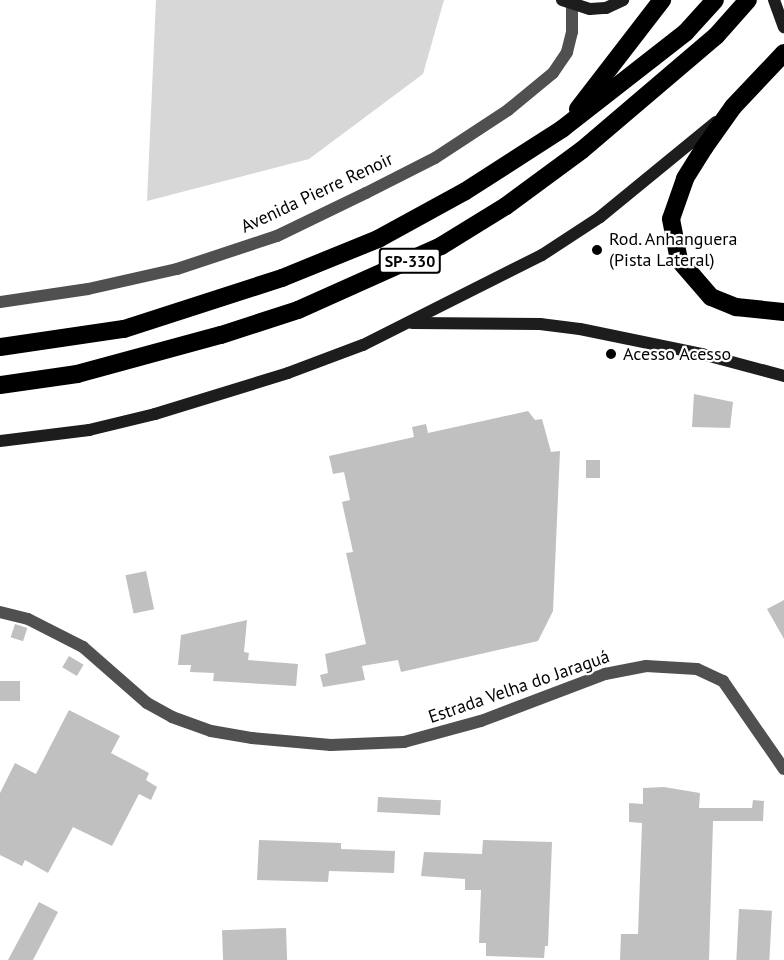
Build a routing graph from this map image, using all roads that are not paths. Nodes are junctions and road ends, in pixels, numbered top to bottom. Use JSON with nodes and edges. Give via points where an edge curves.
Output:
{"nodes":[{"id":1,"x":623,"y":0,"type":"edge"},
{"id":2,"x":663,"y":0,"type":"edge"},
{"id":3,"x":715,"y":0,"type":"edge"},
{"id":4,"x":748,"y":0,"type":"edge"},
{"id":5,"x":774,"y":0,"type":"edge"},
{"id":6,"x":567,"y":3,"type":"edge"},
{"id":7,"x":784,"y":27,"type":"edge"},
{"id":8,"x":784,"y":53,"type":"edge"},
{"id":9,"x":733,"y":107,"type":"junction"},
{"id":10,"x":562,"y":129,"type":"junction"},
{"id":11,"x":0,"y":302,"type":"edge"},
{"id":12,"x":784,"y":312,"type":"edge"},
{"id":13,"x":408,"y":323,"type":"junction"},
{"id":14,"x":0,"y":347,"type":"edge"},
{"id":15,"x":784,"y":376,"type":"edge"},
{"id":16,"x":0,"y":386,"type":"edge"},
{"id":17,"x":0,"y":441,"type":"edge"},
{"id":18,"x":0,"y":612,"type":"edge"},
{"id":19,"x":784,"y":769,"type":"edge"}],
"edges":[{"from":1,"to":6,"type":"main road","via":[[606,8]]},
{"from":2,"to":10,"type":"highway"},
{"from":3,"to":10,"type":"highway","number":"SP-330","via":[[686,32]]},
{"from":4,"to":16,"type":"highway","number":"SP-330","via":[[716,36],[582,150],[506,206],[441,246],[309,306],[243,328],[77,374]]},
{"from":5,"to":7,"type":"main road"},
{"from":6,"to":11,"type":"street","name":"Avenida Pierre Renoir","via":[[572,32],[567,52],[553,73],[508,110],[435,158],[277,236],[177,269],[88,290]]},
{"from":8,"to":9,"type":"highway"},
{"from":9,"to":12,"type":"highway","via":[[685,179],[674,203],[672,238],[679,260],[711,297],[736,307]]},
{"from":9,"to":13,"type":"main road","via":[[600,217],[542,255]]},
{"from":10,"to":14,"type":"highway","number":"SP-330","via":[[464,192],[378,239],[282,278],[124,329]]},
{"from":13,"to":15,"type":"main road","via":[[560,326],[702,354]]},
{"from":13,"to":17,"type":"main road","via":[[288,373],[155,414],[89,430]]},
{"from":18,"to":19,"type":"street","name":"Estrada Velha do Jaraguá","via":[[28,620],[83,647],[147,703],[172,717],[211,731],[331,745],[404,742],[481,722],[605,674],[646,666],[697,669],[723,681]]}]}
